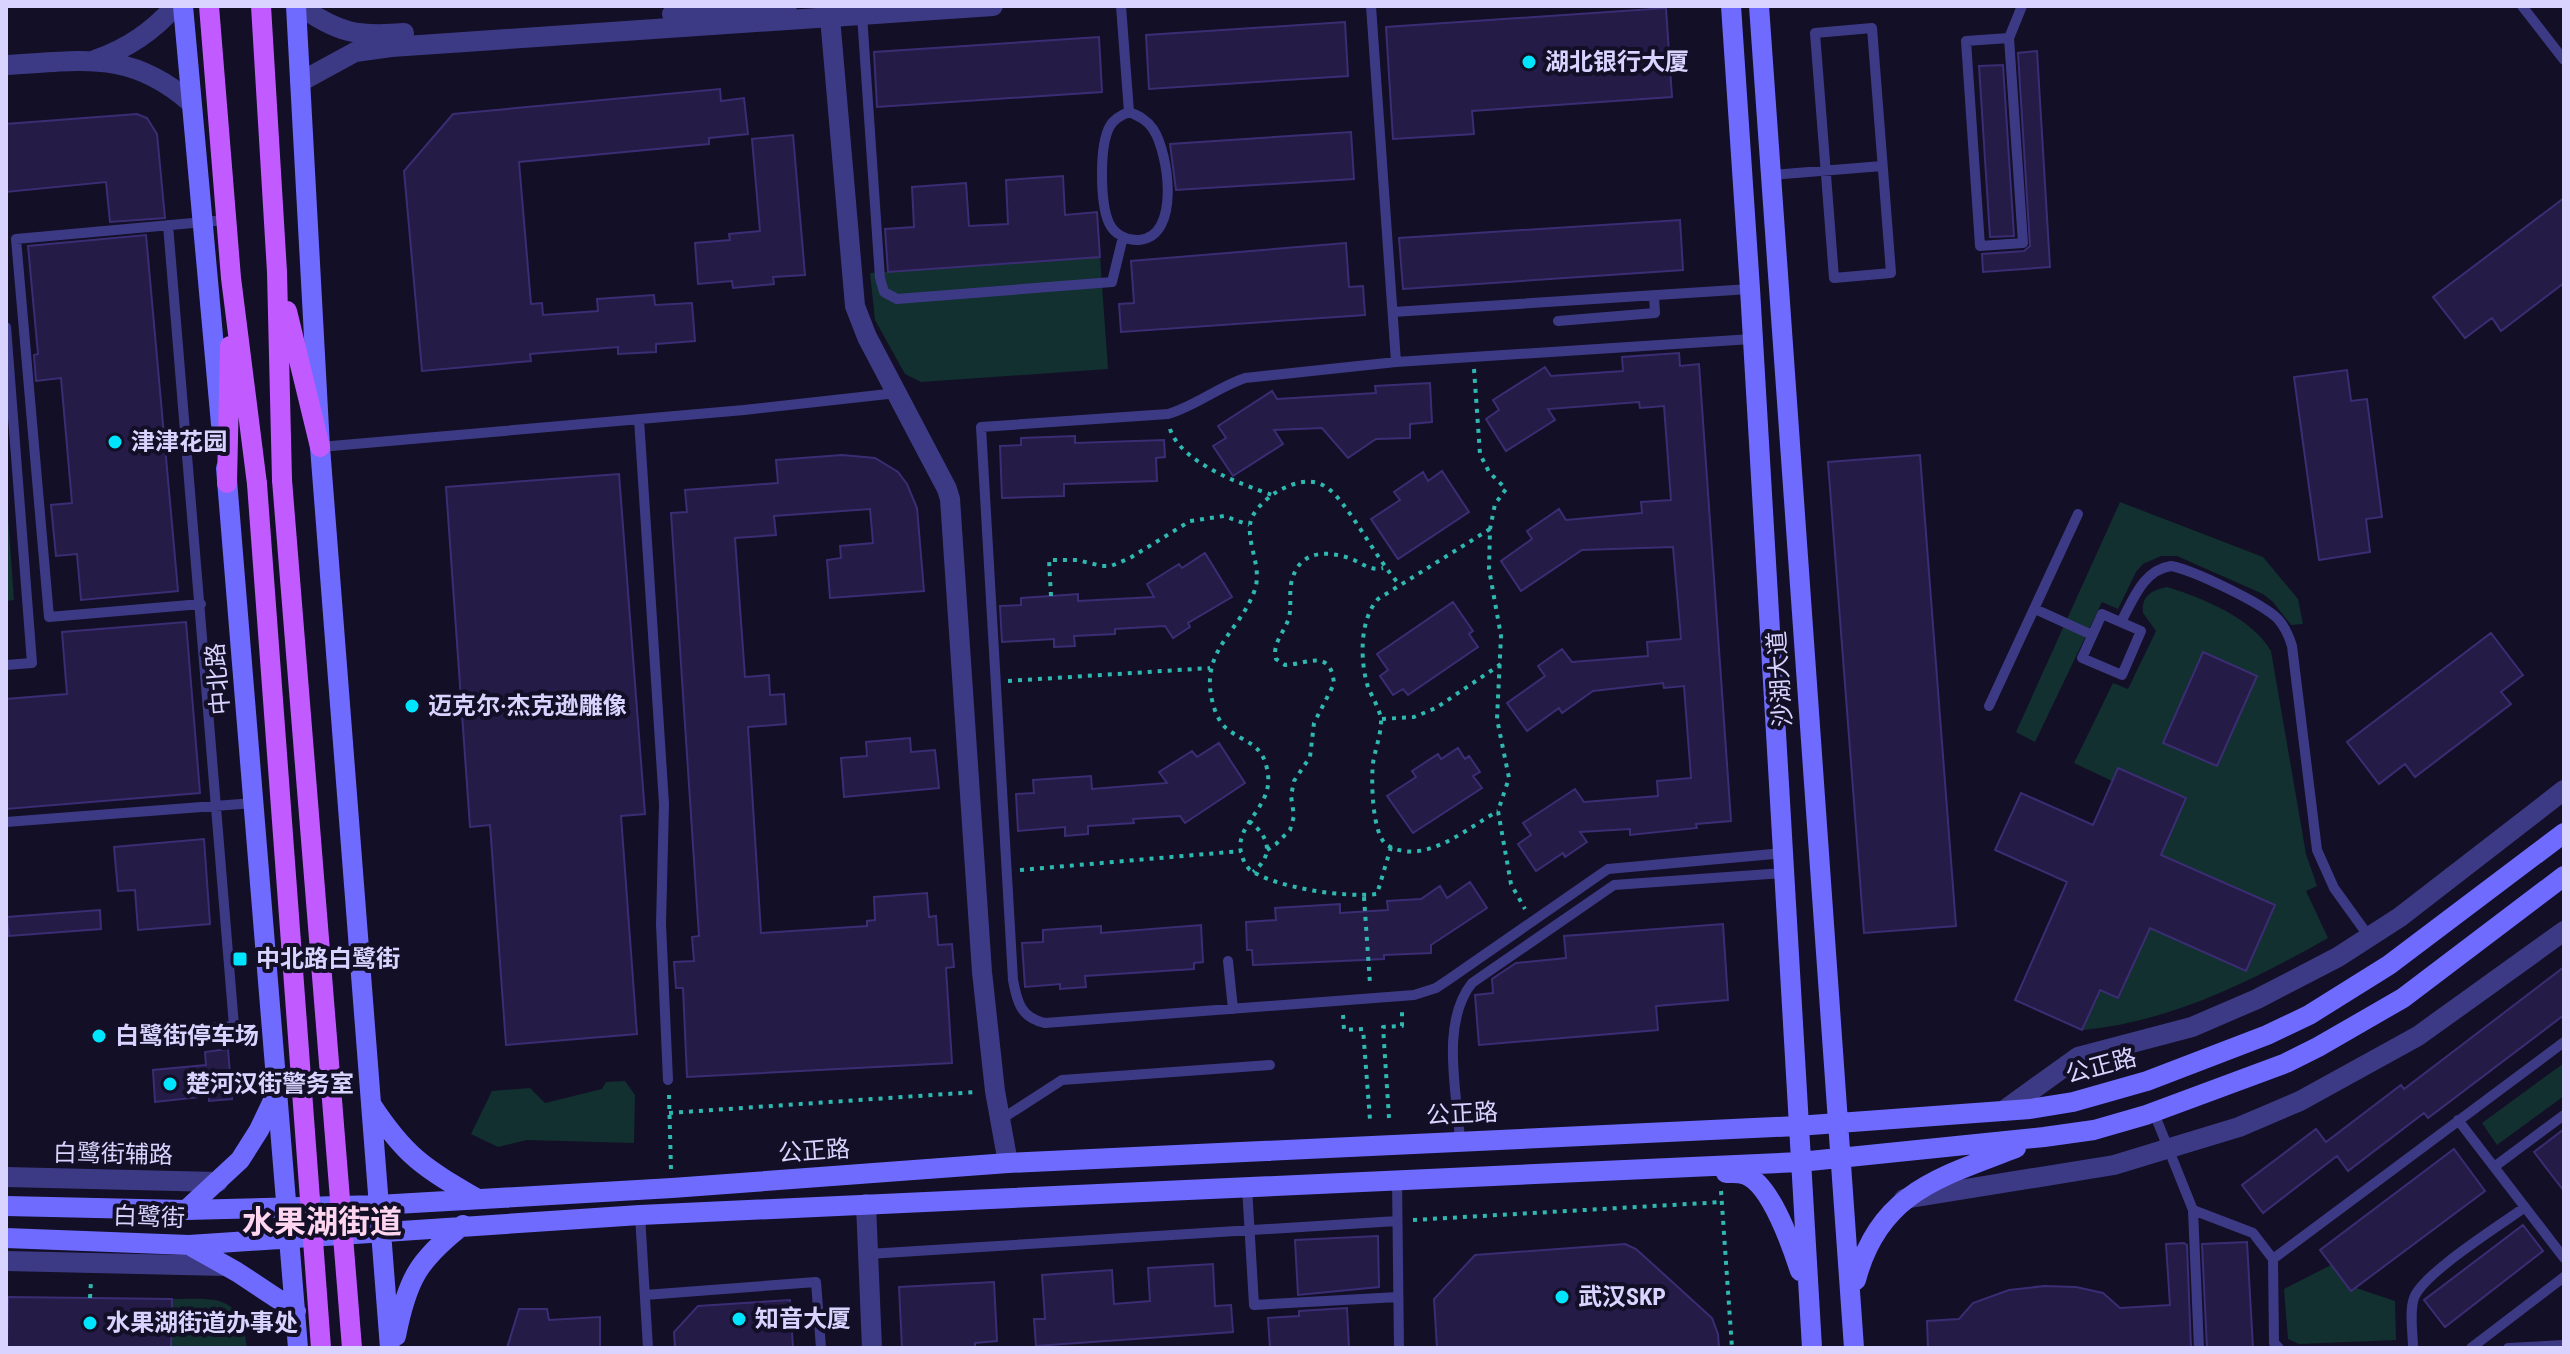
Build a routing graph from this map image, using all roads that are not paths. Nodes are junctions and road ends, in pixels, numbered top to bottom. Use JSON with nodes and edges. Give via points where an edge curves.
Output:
{"nodes":[{"id":1,"x":175,"y":6,"type":"edge"},
{"id":2,"x":183,"y":6,"type":"edge"},
{"id":3,"x":209,"y":6,"type":"edge"},
{"id":4,"x":261,"y":6,"type":"edge"},
{"id":5,"x":298,"y":6,"type":"edge"},
{"id":6,"x":787,"y":6,"type":"edge"},
{"id":7,"x":993,"y":6,"type":"edge"},
{"id":8,"x":1121,"y":6,"type":"edge"},
{"id":9,"x":1371,"y":6,"type":"edge"},
{"id":10,"x":1731,"y":6,"type":"edge"},
{"id":11,"x":1759,"y":6,"type":"edge"},
{"id":12,"x":2022,"y":6,"type":"edge"},
{"id":13,"x":2522,"y":6,"type":"edge"},
{"id":14,"x":830,"y":12,"type":"edge"},
{"id":15,"x":862,"y":15,"type":"junction"},
{"id":16,"x":2009,"y":38,"type":"junction"},
{"id":17,"x":95,"y":60,"type":"junction"},
{"id":18,"x":2564,"y":60,"type":"edge"},
{"id":19,"x":6,"y":65,"type":"edge"},
{"id":20,"x":300,"y":82,"type":"junction"},
{"id":21,"x":191,"y":103,"type":"junction"},
{"id":22,"x":1129,"y":112,"type":"junction"},
{"id":23,"x":1882,"y":166,"type":"junction"},
{"id":24,"x":1826,"y":170,"type":"junction"},
{"id":25,"x":1771,"y":175,"type":"junction"},
{"id":26,"x":226,"y":220,"type":"junction"},
{"id":27,"x":201,"y":222,"type":"junction"},
{"id":28,"x":168,"y":225,"type":"junction"},
{"id":29,"x":1123,"y":237,"type":"junction"},
{"id":30,"x":277,"y":272,"type":"junction"},
{"id":31,"x":231,"y":278,"type":"junction"},
{"id":32,"x":1750,"y":289,"type":"junction"},
{"id":33,"x":1654,"y":296,"type":"junction"},
{"id":34,"x":1393,"y":312,"type":"junction"},
{"id":35,"x":1558,"y":321,"type":"dead end"},
{"id":36,"x":6,"y":327,"type":"edge"},
{"id":37,"x":1752,"y":339,"type":"junction"},
{"id":38,"x":1396,"y":362,"type":"junction"},
{"id":39,"x":897,"y":393,"type":"junction"},
{"id":40,"x":639,"y":419,"type":"junction"},
{"id":41,"x":320,"y":447,"type":"junction"},
{"id":42,"x":227,"y":483,"type":"junction"},
{"id":43,"x":2078,"y":514,"type":"dead end"},
{"id":44,"x":201,"y":604,"type":"junction"},
{"id":45,"x":2035,"y":609,"type":"junction"},
{"id":46,"x":2121,"y":622,"type":"junction"},
{"id":47,"x":2092,"y":635,"type":"junction"},
{"id":48,"x":6,"y":665,"type":"edge"},
{"id":49,"x":1989,"y":706,"type":"dead end"},
{"id":50,"x":2564,"y":790,"type":"edge"},
{"id":51,"x":254,"y":803,"type":"junction"},
{"id":52,"x":217,"y":805,"type":"junction"},
{"id":53,"x":6,"y":822,"type":"edge"},
{"id":54,"x":2564,"y":833,"type":"edge"},
{"id":55,"x":1784,"y":863,"type":"junction"},
{"id":56,"x":2564,"y":876,"type":"edge"},
{"id":57,"x":2564,"y":931,"type":"edge"},
{"id":58,"x":2370,"y":938,"type":"junction"},
{"id":59,"x":1228,"y":961,"type":"dead end"},
{"id":60,"x":1233,"y":1009,"type":"junction"},
{"id":61,"x":142,"y":1034,"type":"dead end"},
{"id":62,"x":2564,"y":1042,"type":"edge"},
{"id":63,"x":1270,"y":1065,"type":"dead end"},
{"id":64,"x":668,"y":1080,"type":"road end"},
{"id":65,"x":278,"y":1090,"type":"junction"},
{"id":66,"x":369,"y":1102,"type":"junction"},
{"id":67,"x":2003,"y":1111,"type":"junction"},
{"id":68,"x":2154,"y":1113,"type":"junction"},
{"id":69,"x":2564,"y":1115,"type":"edge"},
{"id":70,"x":1000,"y":1120,"type":"junction"},
{"id":71,"x":2458,"y":1120,"type":"junction"},
{"id":72,"x":1838,"y":1124,"type":"junction"},
{"id":73,"x":1797,"y":1126,"type":"junction"},
{"id":74,"x":2044,"y":1137,"type":"junction"},
{"id":75,"x":1460,"y":1140,"type":"junction"},
{"id":76,"x":2168,"y":1150,"type":"junction"},
{"id":77,"x":1841,"y":1158,"type":"junction"},
{"id":78,"x":1800,"y":1162,"type":"junction"},
{"id":79,"x":1008,"y":1163,"type":"junction"},
{"id":80,"x":2494,"y":1167,"type":"junction"},
{"id":81,"x":1647,"y":1169,"type":"junction"},
{"id":82,"x":6,"y":1177,"type":"edge"},
{"id":83,"x":1397,"y":1180,"type":"junction"},
{"id":84,"x":218,"y":1182,"type":"junction"},
{"id":85,"x":1247,"y":1187,"type":"junction"},
{"id":86,"x":476,"y":1198,"type":"junction"},
{"id":87,"x":1904,"y":1199,"type":"junction"},
{"id":88,"x":866,"y":1204,"type":"junction"},
{"id":89,"x":378,"y":1205,"type":"junction"},
{"id":90,"x":6,"y":1206,"type":"edge"},
{"id":91,"x":2525,"y":1207,"type":"junction"},
{"id":92,"x":186,"y":1210,"type":"junction"},
{"id":93,"x":288,"y":1210,"type":"junction"},
{"id":94,"x":2193,"y":1210,"type":"junction"},
{"id":95,"x":640,"y":1215,"type":"junction"},
{"id":96,"x":1397,"y":1221,"type":"junction"},
{"id":97,"x":463,"y":1225,"type":"junction"},
{"id":98,"x":381,"y":1231,"type":"junction"},
{"id":99,"x":1249,"y":1231,"type":"junction"},
{"id":100,"x":290,"y":1237,"type":"junction"},
{"id":101,"x":6,"y":1238,"type":"edge"},
{"id":102,"x":2560,"y":1244,"type":"edge"},
{"id":103,"x":189,"y":1245,"type":"junction"},
{"id":104,"x":868,"y":1254,"type":"junction"},
{"id":105,"x":2564,"y":1258,"type":"edge"},
{"id":106,"x":2273,"y":1259,"type":"junction"},
{"id":107,"x":6,"y":1261,"type":"edge"},
{"id":108,"x":226,"y":1266,"type":"junction"},
{"id":109,"x":2564,"y":1277,"type":"edge"},
{"id":110,"x":645,"y":1295,"type":"junction"},
{"id":111,"x":1398,"y":1297,"type":"junction"},
{"id":112,"x":1851,"y":1299,"type":"junction"},
{"id":113,"x":1809,"y":1302,"type":"junction"},
{"id":114,"x":296,"y":1311,"type":"junction"},
{"id":115,"x":2564,"y":1345,"type":"edge"},
{"id":116,"x":298,"y":1348,"type":"edge"},
{"id":117,"x":321,"y":1348,"type":"edge"},
{"id":118,"x":352,"y":1348,"type":"edge"},
{"id":119,"x":392,"y":1348,"type":"edge"},
{"id":120,"x":648,"y":1348,"type":"edge"},
{"id":121,"x":821,"y":1348,"type":"edge"},
{"id":122,"x":872,"y":1348,"type":"edge"},
{"id":123,"x":1399,"y":1348,"type":"edge"},
{"id":124,"x":1812,"y":1348,"type":"edge"},
{"id":125,"x":1854,"y":1348,"type":"edge"},
{"id":126,"x":2199,"y":1348,"type":"edge"},
{"id":127,"x":2279,"y":1348,"type":"edge"},
{"id":128,"x":2413,"y":1348,"type":"edge"},
{"id":129,"x":2471,"y":1348,"type":"edge"},
{"id":130,"x":2508,"y":1348,"type":"edge"}],
"edges":[{"from":1,"to":17,"type":"street","via":[[138,41]]},
{"from":2,"to":21,"type":"main road","name":"中北路"},
{"from":3,"to":26,"type":"main road"},
{"from":4,"to":30,"type":"main road"},
{"from":5,"to":6,"type":"street","via":[[336,29],[368,35]]},
{"from":5,"to":20,"type":"main road"},
{"from":7,"to":15,"type":"street"},
{"from":8,"to":22,"type":"lane"},
{"from":9,"to":34,"type":"lane"},
{"from":10,"to":32,"type":"main road","name":"沙湖大道"},
{"from":11,"to":25,"type":"main road","name":"沙湖大道"},
{"from":12,"to":16,"type":"lane"},
{"from":13,"to":18,"type":"lane"},
{"from":14,"to":15,"type":"street"},
{"from":14,"to":20,"type":"street","via":[[391,47],[355,52]]},
{"from":14,"to":39,"type":"street","via":[[855,306]]},
{"from":15,"to":29,"type":"lane","via":[[884,292],[897,299],[1112,282]]},
{"from":16,"to":16,"type":"lane","via":[[1966,41],[1980,246],[2023,243]]},
{"from":17,"to":19,"type":"street"},
{"from":17,"to":21,"type":"street","via":[[142,70]]},
{"from":20,"to":41,"type":"main road"},
{"from":21,"to":27,"type":"main road","name":"中北路"},
{"from":22,"to":29,"type":"lane","via":[[1110,126],[1102,164],[1108,221]]},
{"from":22,"to":29,"type":"lane","via":[[1145,119],[1160,141],[1168,207],[1157,233],[1139,240]]},
{"from":23,"to":24,"type":"lane"},
{"from":23,"to":24,"type":"lane","via":[[1891,273],[1834,278]]},
{"from":23,"to":24,"type":"lane","via":[[1872,28],[1815,33]]},
{"from":24,"to":25,"type":"lane"},
{"from":25,"to":72,"type":"main road","name":"沙湖大道"},
{"from":26,"to":27,"type":"lane"},
{"from":26,"to":31,"type":"main road"},
{"from":27,"to":28,"type":"lane"},
{"from":27,"to":42,"type":"main road","name":"中北路"},
{"from":28,"to":44,"type":"lane"},
{"from":28,"to":44,"type":"lane","via":[[16,239],[39,507],[49,617]]},
{"from":30,"to":41,"type":"main road"},
{"from":30,"to":118,"type":"main road","bridge":true,"via":[[282,480]]},
{"from":31,"to":42,"type":"main road"},
{"from":31,"to":117,"type":"main road","bridge":true,"via":[[257,484]]},
{"from":32,"to":33,"type":"lane"},
{"from":32,"to":37,"type":"main road","name":"沙湖大道"},
{"from":33,"to":34,"type":"lane"},
{"from":33,"to":35,"type":"lane","via":[[1655,313]]},
{"from":34,"to":38,"type":"lane"},
{"from":36,"to":48,"type":"lane","via":[[32,663]]},
{"from":37,"to":38,"type":"lane"},
{"from":37,"to":55,"type":"main road","name":"沙湖大道"},
{"from":38,"to":60,"type":"lane","via":[[1245,378],[1168,414],[981,427],[1013,980],[1020,1006],[1029,1018],[1045,1023]]},
{"from":39,"to":40,"type":"lane"},
{"from":39,"to":70,"type":"street","via":[[950,499],[969,813]]},
{"from":40,"to":41,"type":"lane"},
{"from":40,"to":64,"type":"lane","via":[[664,804],[661,924]]},
{"from":41,"to":66,"type":"main road"},
{"from":42,"to":51,"type":"main road","name":"中北路"},
{"from":43,"to":45,"type":"lane"},
{"from":44,"to":52,"type":"lane"},
{"from":45,"to":47,"type":"lane"},
{"from":45,"to":49,"type":"lane"},
{"from":46,"to":47,"type":"lane","via":[[2102,614]]},
{"from":46,"to":47,"type":"lane","via":[[2141,631],[2122,675],[2082,658]]},
{"from":46,"to":58,"type":"lane","via":[[2146,578],[2171,566],[2277,618],[2292,646],[2317,850],[2334,888]]},
{"from":50,"to":58,"type":"street"},
{"from":51,"to":52,"type":"lane"},
{"from":51,"to":65,"type":"main road","name":"中北路"},
{"from":52,"to":53,"type":"lane"},
{"from":52,"to":61,"type":"lane","via":[[234,1026]]},
{"from":54,"to":67,"type":"main road","name":"公正路","via":[[2389,965],[2309,1015],[2147,1081],[2073,1102]]},
{"from":55,"to":60,"type":"lane","via":[[1608,869],[1436,988],[1414,995]]},
{"from":55,"to":73,"type":"main road","name":"沙湖大道"},
{"from":55,"to":75,"type":"lane","via":[[1614,885],[1472,983],[1459,1005],[1453,1040]]},
{"from":56,"to":68,"type":"main road","via":[[2403,998],[2359,1024],[2286,1063]]},
{"from":57,"to":76,"type":"street","via":[[2458,1010],[2370,1065],[2239,1127]]},
{"from":58,"to":67,"type":"street","via":[[2202,1023],[2078,1057]]},
{"from":59,"to":60,"type":"lane"},
{"from":62,"to":71,"type":"lane"},
{"from":63,"to":70,"type":"lane","via":[[1062,1080]]},
{"from":65,"to":84,"type":"main road","via":[[250,1145]]},
{"from":65,"to":93,"type":"main road","name":"中北路"},
{"from":66,"to":86,"type":"main road","via":[[422,1166]]},
{"from":66,"to":89,"type":"main road"},
{"from":67,"to":72,"type":"main road","name":"公正路"},
{"from":68,"to":74,"type":"main road"},
{"from":68,"to":76,"type":"lane"},
{"from":69,"to":80,"type":"lane"},
{"from":70,"to":79,"type":"street"},
{"from":71,"to":80,"type":"lane"},
{"from":71,"to":106,"type":"lane"},
{"from":72,"to":73,"type":"main road","name":"公正路"},
{"from":72,"to":77,"type":"main road","name":"沙湖大道"},
{"from":73,"to":75,"type":"main road","name":"公正路"},
{"from":73,"to":78,"type":"main road","name":"沙湖大道"},
{"from":74,"to":77,"type":"main road"},
{"from":74,"to":87,"type":"main road","via":[[1948,1173]]},
{"from":75,"to":79,"type":"main road","name":"公正路"},
{"from":76,"to":87,"type":"street","via":[[2062,1175]]},
{"from":76,"to":94,"type":"lane"},
{"from":77,"to":78,"type":"main road"},
{"from":77,"to":112,"type":"main road","name":"沙湖大道"},
{"from":78,"to":81,"type":"main road"},
{"from":78,"to":113,"type":"main road","name":"沙湖大道"},
{"from":79,"to":86,"type":"main road","name":"公正路"},
{"from":80,"to":91,"type":"lane"},
{"from":81,"to":83,"type":"main road"},
{"from":81,"to":113,"type":"main road","via":[[1657,1174],[1738,1173],[1753,1179],[1787,1236]]},
{"from":82,"to":84,"type":"street","name":"白鹭街辅路"},
{"from":83,"to":85,"type":"main road"},
{"from":83,"to":96,"type":"lane"},
{"from":84,"to":92,"type":"main road"},
{"from":85,"to":88,"type":"main road"},
{"from":85,"to":99,"type":"lane"},
{"from":86,"to":89,"type":"main road","name":"公正路"},
{"from":87,"to":112,"type":"main road","via":[[1882,1221],[1862,1256]]},
{"from":88,"to":95,"type":"main road"},
{"from":88,"to":104,"type":"street"},
{"from":89,"to":93,"type":"main road","name":"公正路"},
{"from":89,"to":98,"type":"main road"},
{"from":90,"to":92,"type":"main road","name":"白鹭街"},
{"from":91,"to":102,"type":"lane"},
{"from":91,"to":128,"type":"lane","via":[[2420,1287],[2412,1305]]},
{"from":92,"to":93,"type":"main road","name":"白鹭街"},
{"from":93,"to":100,"type":"main road","name":"中北路"},
{"from":94,"to":106,"type":"lane","via":[[2253,1233]]},
{"from":94,"to":126,"type":"lane"},
{"from":95,"to":97,"type":"main road"},
{"from":95,"to":110,"type":"lane"},
{"from":96,"to":99,"type":"lane"},
{"from":96,"to":111,"type":"lane"},
{"from":97,"to":98,"type":"main road"},
{"from":97,"to":119,"type":"main road","via":[[417,1272],[404,1297]]},
{"from":98,"to":100,"type":"main road"},
{"from":98,"to":119,"type":"main road"},
{"from":99,"to":104,"type":"lane"},
{"from":99,"to":111,"type":"lane","via":[[1254,1305]]},
{"from":100,"to":103,"type":"main road","name":"白鹭街"},
{"from":100,"to":114,"type":"main road","name":"中北路"},
{"from":101,"to":103,"type":"main road","name":"白鹭街"},
{"from":102,"to":105,"type":"lane"},
{"from":103,"to":108,"type":"main road"},
{"from":104,"to":122,"type":"street"},
{"from":106,"to":127,"type":"lane","via":[[2274,1343]]},
{"from":107,"to":108,"type":"street"},
{"from":108,"to":114,"type":"main road"},
{"from":109,"to":129,"type":"lane"},
{"from":110,"to":120,"type":"lane"},
{"from":110,"to":121,"type":"lane","via":[[816,1282]]},
{"from":111,"to":123,"type":"lane"},
{"from":112,"to":125,"type":"main road","name":"沙湖大道"},
{"from":113,"to":124,"type":"main road","name":"沙湖大道"},
{"from":114,"to":116,"type":"main road","name":"中北路"},
{"from":115,"to":130,"type":"lane"}]}
